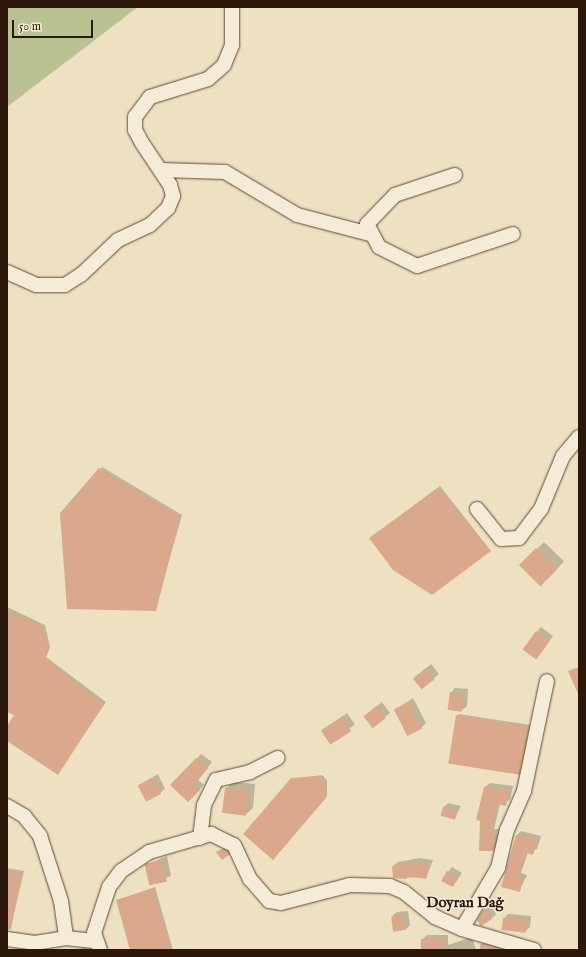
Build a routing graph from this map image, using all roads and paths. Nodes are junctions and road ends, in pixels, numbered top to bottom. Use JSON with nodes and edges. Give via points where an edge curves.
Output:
{"nodes":[{"id":1,"x":232,"y":7,"type":"edge"},
{"id":2,"x":161,"y":170,"type":"junction"},
{"id":3,"x":455,"y":175,"type":"dead end"},
{"id":4,"x":370,"y":234,"type":"junction"},
{"id":5,"x":513,"y":234,"type":"dead end"},
{"id":6,"x":7,"y":272,"type":"edge"},
{"id":7,"x":579,"y":437,"type":"edge"},
{"id":8,"x":476,"y":509,"type":"dead end"},
{"id":9,"x":547,"y":681,"type":"dead end"},
{"id":10,"x":278,"y":758,"type":"dead end"},
{"id":11,"x":7,"y":806,"type":"edge"},
{"id":12,"x":200,"y":838,"type":"junction"},
{"id":13,"x":462,"y":929,"type":"junction"},
{"id":14,"x":66,"y":938,"type":"junction"},
{"id":15,"x":7,"y":939,"type":"edge"},
{"id":16,"x":97,"y":945,"type":"edge"},
{"id":17,"x":534,"y":950,"type":"edge"}],
"edges":[{"from":1,"to":2,"type":"street","via":[[232,45],[224,65],[208,79],[150,96],[135,117],[135,130]]},
{"from":2,"to":4,"type":"street","via":[[225,172],[297,215]]},
{"from":2,"to":6,"type":"street","via":[[173,196],[168,208],[150,225],[118,240],[82,274],[65,285],[48,287]]},
{"from":3,"to":4,"type":"street","via":[[395,195],[367,224]]},
{"from":4,"to":5,"type":"street","via":[[379,247],[417,266]]},
{"from":7,"to":8,"type":"street","via":[[564,456],[541,509],[519,538],[501,539]]},
{"from":9,"to":13,"type":"street","via":[[524,791],[507,830],[498,868]]},
{"from":10,"to":12,"type":"street","via":[[250,772],[216,780],[204,805]]},
{"from":11,"to":14,"type":"street","via":[[24,816],[40,836],[61,901]]},
{"from":12,"to":13,"type":"street","via":[[211,834],[234,845],[250,879],[269,901],[281,903],[350,885],[390,886],[404,892],[435,917]]},
{"from":12,"to":16,"type":"street","via":[[149,852],[121,871],[109,887]]},
{"from":13,"to":17,"type":"street"},
{"from":14,"to":15,"type":"street","via":[[35,943]]},
{"from":14,"to":16,"type":"street"}]}
